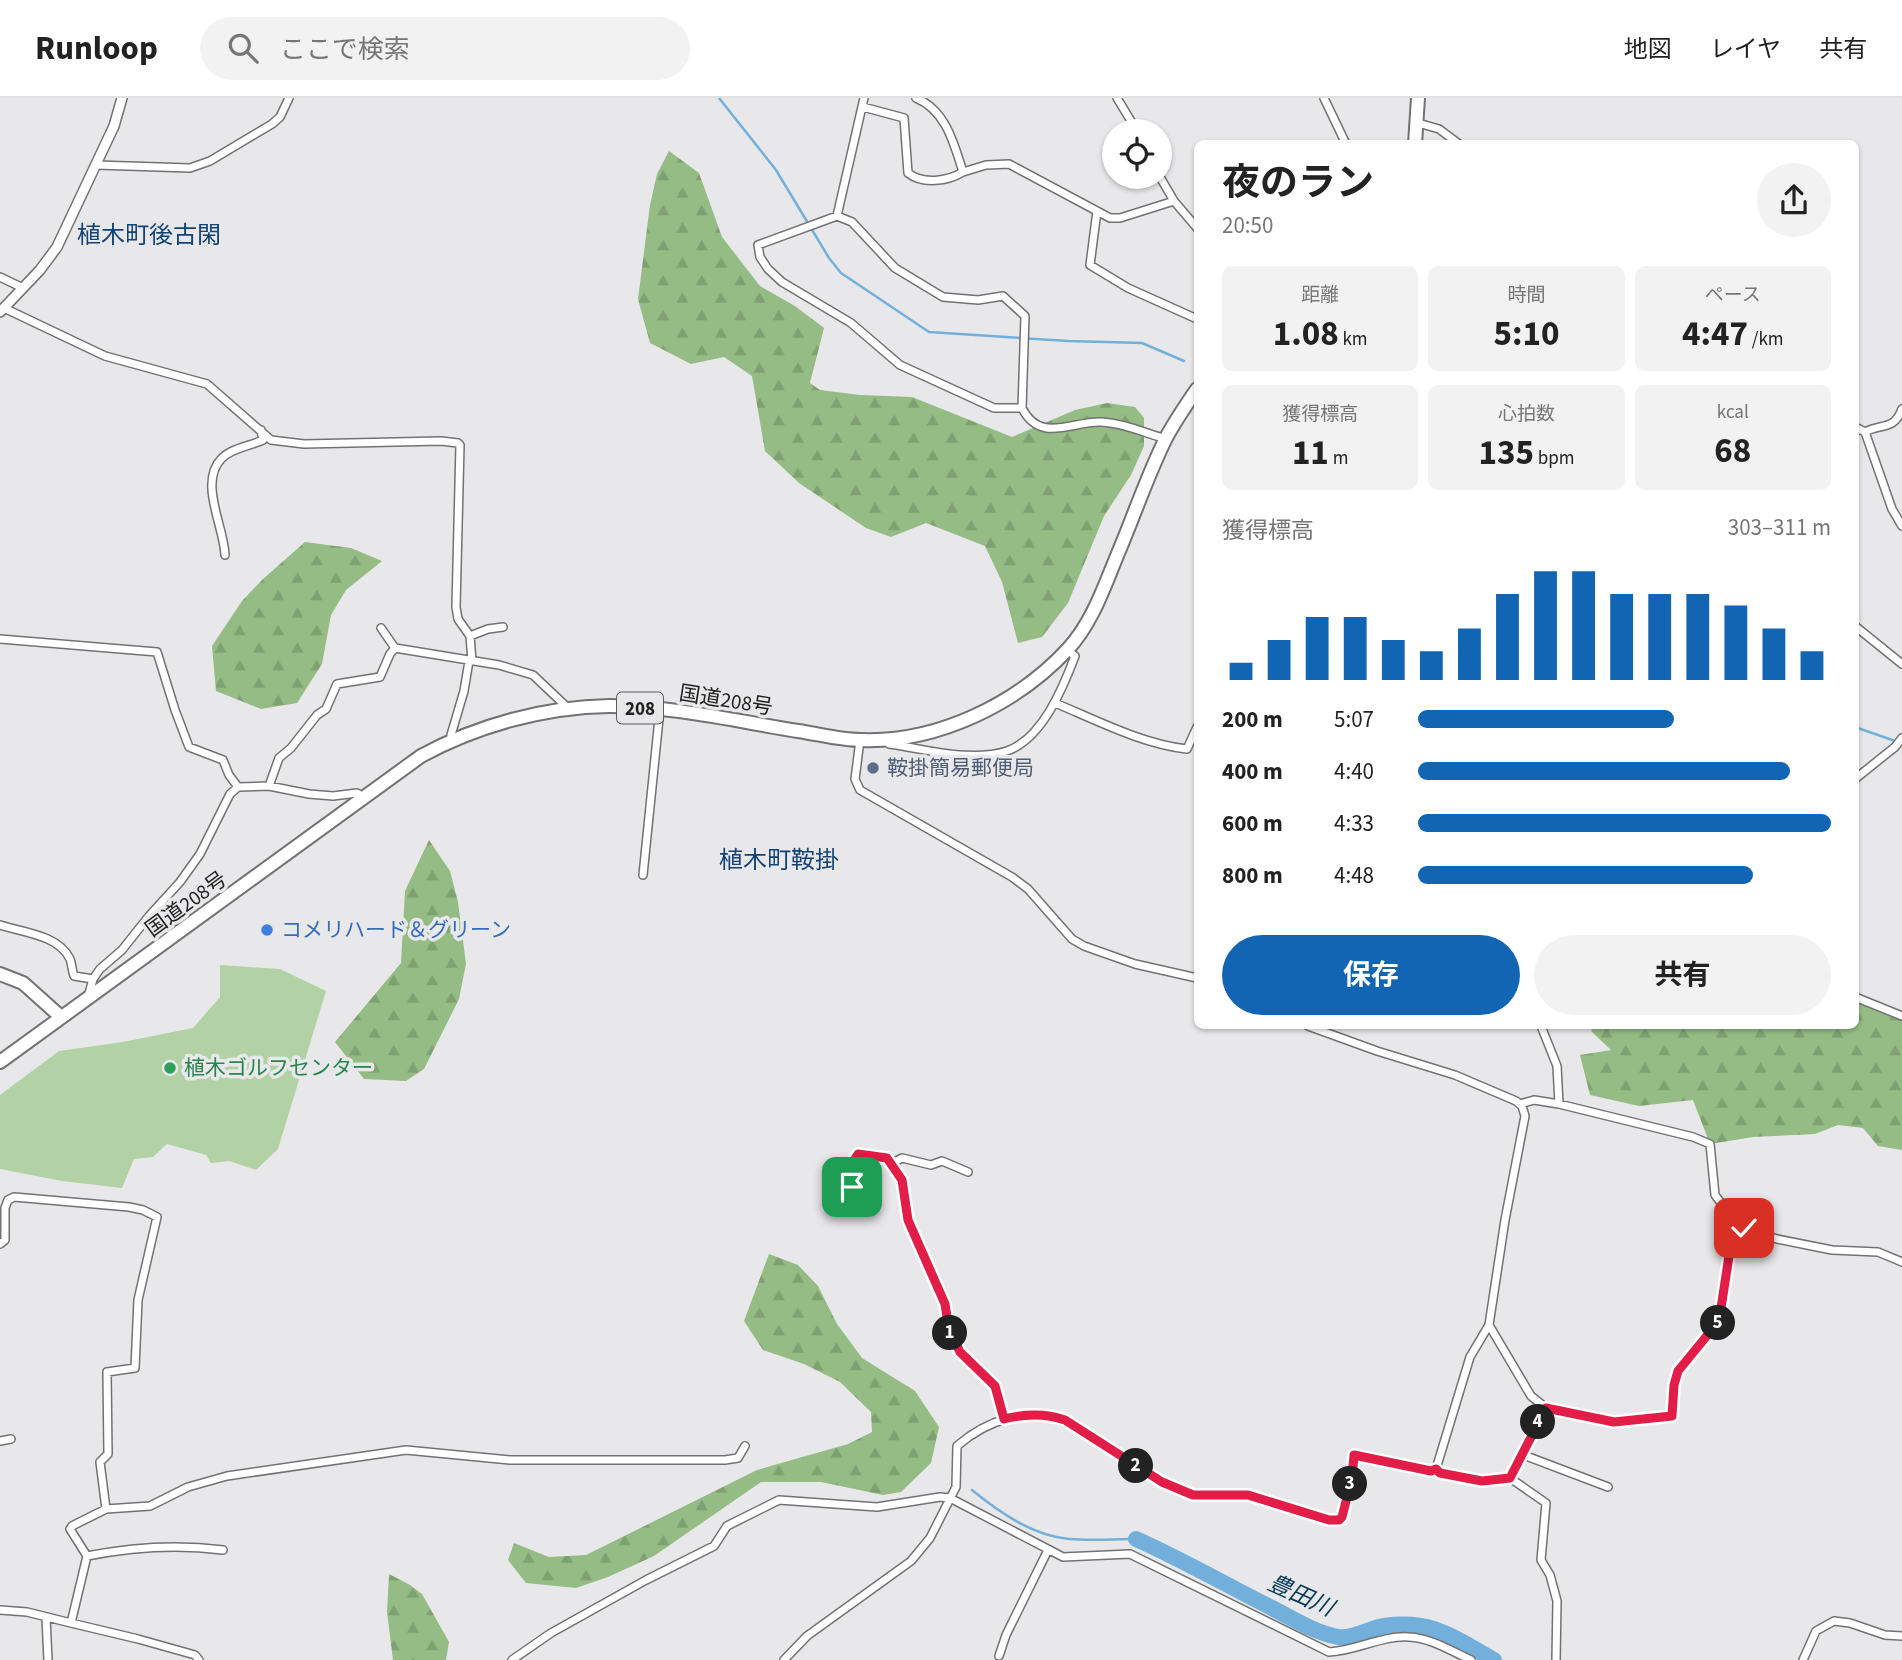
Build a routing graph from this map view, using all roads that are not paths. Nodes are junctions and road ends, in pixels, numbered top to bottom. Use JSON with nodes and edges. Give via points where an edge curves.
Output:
{"nodes":[{"id":1,"x":122,"y":98,"type":"edge"},
{"id":2,"x":289,"y":98,"type":"edge"},
{"id":3,"x":864,"y":98,"type":"edge"},
{"id":4,"x":916,"y":98,"type":"edge"},
{"id":5,"x":1117,"y":98,"type":"edge"},
{"id":6,"x":1324,"y":98,"type":"edge"},
{"id":7,"x":1418,"y":98,"type":"edge"},
{"id":8,"x":863,"y":107,"type":"junction"},
{"id":9,"x":1130,"y":119,"type":"edge"},
{"id":10,"x":1418,"y":122,"type":"junction"},
{"id":11,"x":1344,"y":140,"type":"edge"},
{"id":12,"x":1416,"y":140,"type":"edge"},
{"id":13,"x":1454,"y":140,"type":"edge"},
{"id":14,"x":96,"y":165,"type":"junction"},
{"id":15,"x":963,"y":172,"type":"junction"},
{"id":16,"x":1167,"y":189,"type":"edge"},
{"id":17,"x":1174,"y":201,"type":"junction"},
{"id":18,"x":1097,"y":211,"type":"junction"},
{"id":19,"x":837,"y":216,"type":"junction"},
{"id":20,"x":1194,"y":224,"type":"edge"},
{"id":21,"x":0,"y":277,"type":"edge"},
{"id":22,"x":23,"y":288,"type":"junction"},
{"id":23,"x":2,"y":310,"type":"edge"},
{"id":24,"x":1194,"y":318,"type":"edge"},
{"id":25,"x":1194,"y":394,"type":"edge"},
{"id":26,"x":1022,"y":408,"type":"junction"},
{"id":27,"x":1902,"y":409,"type":"edge"},
{"id":28,"x":261,"y":429,"type":"junction"},
{"id":29,"x":1859,"y":430,"type":"edge"},
{"id":30,"x":1865,"y":432,"type":"junction"},
{"id":31,"x":1166,"y":439,"type":"junction"},
{"id":32,"x":1902,"y":526,"type":"edge"},
{"id":33,"x":225,"y":555,"type":"dead end"},
{"id":34,"x":503,"y":627,"type":"dead end"},
{"id":35,"x":381,"y":628,"type":"dead end"},
{"id":36,"x":1859,"y":629,"type":"edge"},
{"id":37,"x":470,"y":635,"type":"junction"},
{"id":38,"x":0,"y":639,"type":"edge"},
{"id":39,"x":395,"y":649,"type":"junction"},
{"id":40,"x":1068,"y":650,"type":"junction"},
{"id":41,"x":470,"y":661,"type":"junction"},
{"id":42,"x":1902,"y":664,"type":"edge"},
{"id":43,"x":1055,"y":703,"type":"junction"},
{"id":44,"x":569,"y":709,"type":"junction"},
{"id":45,"x":660,"y":709,"type":"junction"},
{"id":46,"x":1194,"y":734,"type":"edge"},
{"id":47,"x":1902,"y":738,"type":"edge"},
{"id":48,"x":452,"y":739,"type":"junction"},
{"id":49,"x":860,"y":740,"type":"junction"},
{"id":50,"x":1899,"y":749,"type":"edge"},
{"id":51,"x":1859,"y":776,"type":"edge"},
{"id":52,"x":269,"y":786,"type":"junction"},
{"id":53,"x":238,"y":787,"type":"junction"},
{"id":54,"x":365,"y":798,"type":"junction"},
{"id":55,"x":643,"y":875,"type":"dead end"},
{"id":56,"x":0,"y":925,"type":"edge"},
{"id":57,"x":0,"y":974,"type":"edge"},
{"id":58,"x":1194,"y":977,"type":"edge"},
{"id":59,"x":93,"y":979,"type":"junction"},
{"id":60,"x":1859,"y":999,"type":"edge"},
{"id":61,"x":87,"y":1000,"type":"junction"},
{"id":62,"x":1902,"y":1016,"type":"edge"},
{"id":63,"x":61,"y":1017,"type":"junction"},
{"id":64,"x":1316,"y":1029,"type":"edge"},
{"id":65,"x":1542,"y":1029,"type":"edge"},
{"id":66,"x":0,"y":1062,"type":"edge"},
{"id":67,"x":1520,"y":1104,"type":"junction"},
{"id":68,"x":1559,"y":1104,"type":"junction"},
{"id":69,"x":891,"y":1164,"type":"junction"},
{"id":70,"x":968,"y":1172,"type":"dead end"},
{"id":71,"x":865,"y":1209,"type":"dead end"},
{"id":72,"x":1744,"y":1228,"type":"junction"},
{"id":73,"x":0,"y":1244,"type":"edge"},
{"id":74,"x":1902,"y":1262,"type":"edge"},
{"id":75,"x":1489,"y":1325,"type":"junction"},
{"id":76,"x":1546,"y":1408,"type":"junction"},
{"id":77,"x":1004,"y":1419,"type":"junction"},
{"id":78,"x":11,"y":1439,"type":"dead end"},
{"id":79,"x":0,"y":1441,"type":"edge"},
{"id":80,"x":746,"y":1446,"type":"dead end"},
{"id":81,"x":1521,"y":1454,"type":"junction"},
{"id":82,"x":1436,"y":1469,"type":"junction"},
{"id":83,"x":1510,"y":1478,"type":"junction"},
{"id":84,"x":1608,"y":1487,"type":"dead end"},
{"id":85,"x":950,"y":1498,"type":"junction"},
{"id":86,"x":107,"y":1509,"type":"junction"},
{"id":87,"x":223,"y":1550,"type":"dead end"},
{"id":88,"x":1048,"y":1550,"type":"junction"},
{"id":89,"x":87,"y":1556,"type":"junction"},
{"id":90,"x":0,"y":1610,"type":"edge"},
{"id":91,"x":46,"y":1618,"type":"junction"},
{"id":92,"x":71,"y":1623,"type":"junction"},
{"id":93,"x":1902,"y":1636,"type":"edge"},
{"id":94,"x":999,"y":1656,"type":"dead end"},
{"id":95,"x":48,"y":1660,"type":"edge"},
{"id":96,"x":198,"y":1660,"type":"edge"},
{"id":97,"x":512,"y":1660,"type":"edge"},
{"id":98,"x":784,"y":1660,"type":"edge"},
{"id":99,"x":1471,"y":1660,"type":"edge"},
{"id":100,"x":1556,"y":1660,"type":"edge"},
{"id":101,"x":1803,"y":1660,"type":"edge"}],
"edges":[{"from":1,"to":14,"type":"street"},
{"from":2,"to":14,"type":"street","via":[[272,124],[190,169]]},
{"from":3,"to":8,"type":"street"},
{"from":4,"to":15,"type":"street","via":[[926,102],[948,129]]},
{"from":5,"to":9,"type":"street"},
{"from":6,"to":11,"type":"street"},
{"from":7,"to":10,"type":"highway"},
{"from":8,"to":15,"type":"street","via":[[904,118],[908,173],[914,178],[951,180]]},
{"from":8,"to":19,"type":"street"},
{"from":10,"to":12,"type":"highway"},
{"from":10,"to":13,"type":"street"},
{"from":14,"to":22,"type":"street","via":[[57,247]]},
{"from":15,"to":18,"type":"street","via":[[1009,164]]},
{"from":16,"to":17,"type":"street"},
{"from":17,"to":18,"type":"street","via":[[1120,218]]},
{"from":17,"to":20,"type":"street"},
{"from":18,"to":24,"type":"street","via":[[1090,265]]},
{"from":19,"to":26,"type":"street","via":[[852,222],[895,268],[943,297],[978,300],[1003,296],[1025,316]]},
{"from":19,"to":26,"type":"street","via":[[758,245],[760,257],[782,282],[851,323],[900,365],[994,408]]},
{"from":21,"to":22,"type":"street"},
{"from":22,"to":23,"type":"street"},
{"from":23,"to":28,"type":"street","via":[[105,356],[207,384]]},
{"from":25,"to":31,"type":"highway","name":"国道208号","number":"208"},
{"from":26,"to":31,"type":"street","via":[[1026,418],[1050,429],[1100,422]]},
{"from":27,"to":30,"type":"street","via":[[1899,419]]},
{"from":28,"to":33,"type":"street","via":[[262,440],[221,459],[211,486]]},
{"from":28,"to":37,"type":"street","via":[[271,440],[287,443],[458,443],[456,607],[458,619]]},
{"from":29,"to":30,"type":"street"},
{"from":30,"to":32,"type":"street"},
{"from":31,"to":40,"type":"highway","name":"国道208号","number":"208","via":[[1099,598]]},
{"from":34,"to":37,"type":"street"},
{"from":35,"to":39,"type":"street"},
{"from":36,"to":42,"type":"street"},
{"from":37,"to":41,"type":"street"},
{"from":38,"to":53,"type":"street","via":[[157,652],[189,747],[223,760]]},
{"from":39,"to":41,"type":"street"},
{"from":39,"to":52,"type":"street","via":[[380,677],[337,684],[326,709],[279,758]]},
{"from":40,"to":43,"type":"street","via":[[1075,656]]},
{"from":40,"to":49,"type":"highway","name":"国道208号","number":"208","via":[[1001,702],[971,717],[911,736]]},
{"from":41,"to":44,"type":"street","via":[[533,675]]},
{"from":41,"to":48,"type":"street"},
{"from":43,"to":46,"type":"street","via":[[1179,748],[1187,749]]},
{"from":43,"to":49,"type":"street","via":[[1023,742],[1009,751],[960,755]]},
{"from":44,"to":45,"type":"highway","name":"国道208号","number":"208"},
{"from":44,"to":48,"type":"highway","name":"国道208号","number":"208"},
{"from":45,"to":49,"type":"highway","name":"国道208号","number":"208"},
{"from":45,"to":55,"type":"street"},
{"from":47,"to":50,"type":"street"},
{"from":48,"to":54,"type":"highway","name":"国道208号","number":"208"},
{"from":49,"to":58,"type":"street","via":[[855,779],[860,790],[1028,888],[1072,939],[1084,946]]},
{"from":50,"to":51,"type":"street"},
{"from":52,"to":53,"type":"street"},
{"from":52,"to":54,"type":"street","via":[[333,796],[357,793]]},
{"from":53,"to":59,"type":"street","via":[[180,882]]},
{"from":54,"to":61,"type":"highway","name":"国道208号","number":"208"},
{"from":56,"to":59,"type":"street","via":[[60,946],[70,958],[74,976]]},
{"from":57,"to":63,"type":"highway","via":[[23,983]]},
{"from":59,"to":61,"type":"street"},
{"from":60,"to":62,"type":"street"},
{"from":61,"to":63,"type":"highway","name":"国道208号","number":"208"},
{"from":63,"to":66,"type":"highway","name":"国道208号","number":"208"},
{"from":64,"to":67,"type":"street","via":[[1455,1075]]},
{"from":65,"to":68,"type":"street","via":[[1557,1066]]},
{"from":67,"to":68,"type":"street","via":[[1534,1100]]},
{"from":67,"to":75,"type":"street","via":[[1525,1116]]},
{"from":68,"to":72,"type":"street","via":[[1710,1144],[1715,1195]]},
{"from":69,"to":70,"type":"street","via":[[902,1158],[931,1165],[943,1161]]},
{"from":69,"to":71,"type":"street","via":[[887,1158],[858,1154],[850,1167],[852,1187]]},
{"from":69,"to":77,"type":"street","via":[[902,1180],[908,1220],[945,1304],[949,1330],[960,1352],[995,1386]]},
{"from":72,"to":74,"type":"street","via":[[1832,1250],[1878,1252]]},
{"from":72,"to":76,"type":"street","via":[[1729,1256],[1719,1321],[1678,1371],[1672,1416],[1614,1422]]},
{"from":73,"to":86,"type":"street","via":[[5,1240],[5,1208],[14,1197],[129,1207],[157,1217],[138,1300],[135,1368],[107,1372],[108,1454],[100,1462]]},
{"from":75,"to":76,"type":"street","via":[[1531,1396]]},
{"from":75,"to":82,"type":"street","via":[[1470,1357]]},
{"from":76,"to":81,"type":"street"},
{"from":77,"to":82,"type":"street","via":[[1051,1415],[1179,1490],[1193,1495],[1248,1495],[1329,1520],[1342,1517],[1354,1455]]},
{"from":77,"to":85,"type":"street","via":[[973,1432],[957,1446],[957,1478]]},
{"from":78,"to":79,"type":"street"},
{"from":80,"to":86,"type":"street","via":[[738,1458],[725,1460],[510,1460],[406,1450],[227,1476],[150,1506]]},
{"from":81,"to":83,"type":"street"},
{"from":81,"to":84,"type":"street"},
{"from":82,"to":83,"type":"street","via":[[1482,1481]]},
{"from":83,"to":100,"type":"street","via":[[1546,1503],[1541,1560],[1556,1601]]},
{"from":85,"to":88,"type":"street"},
{"from":85,"to":97,"type":"street","via":[[877,1507],[779,1500],[727,1525],[714,1546],[551,1633]]},
{"from":85,"to":98,"type":"street","via":[[930,1538],[911,1561],[807,1636]]},
{"from":86,"to":89,"type":"street","via":[[70,1529]]},
{"from":87,"to":89,"type":"street","via":[[140,1547]]},
{"from":88,"to":94,"type":"street"},
{"from":88,"to":99,"type":"street","via":[[1063,1557],[1130,1554],[1329,1652],[1410,1637]]},
{"from":89,"to":92,"type":"street"},
{"from":90,"to":91,"type":"street"},
{"from":91,"to":92,"type":"street"},
{"from":91,"to":95,"type":"street"},
{"from":92,"to":96,"type":"street"},
{"from":93,"to":101,"type":"street","via":[[1834,1621],[1815,1631]]}]}
